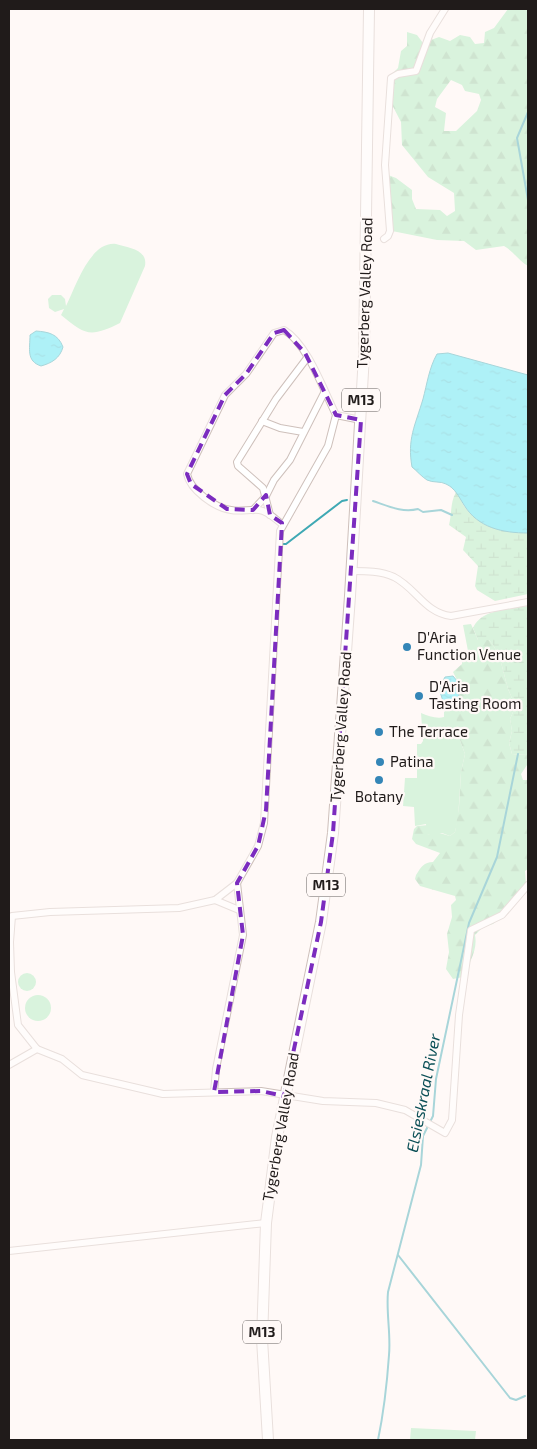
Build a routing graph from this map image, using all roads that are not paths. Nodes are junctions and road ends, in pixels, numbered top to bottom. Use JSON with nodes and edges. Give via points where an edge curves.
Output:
{"nodes":[{"id":1,"x":369,"y":9,"type":"edge"},
{"id":2,"x":445,"y":9,"type":"edge"},
{"id":3,"x":384,"y":239,"type":"dead end"},
{"id":4,"x":307,"y":358,"type":"junction"},
{"id":5,"x":324,"y":392,"type":"junction"},
{"id":6,"x":336,"y":415,"type":"junction"},
{"id":7,"x":360,"y":420,"type":"junction"},
{"id":8,"x":262,"y":421,"type":"junction"},
{"id":9,"x":303,"y":432,"type":"junction"},
{"id":10,"x":266,"y":496,"type":"junction"},
{"id":11,"x":253,"y":510,"type":"junction"},
{"id":12,"x":270,"y":515,"type":"junction"},
{"id":13,"x":282,"y":524,"type":"junction"},
{"id":14,"x":352,"y":570,"type":"junction"},
{"id":15,"x":525,"y":603,"type":"edge"},
{"id":16,"x":237,"y":883,"type":"junction"},
{"id":17,"x":528,"y":885,"type":"edge"},
{"id":18,"x":215,"y":900,"type":"junction"},
{"id":19,"x":239,"y":910,"type":"junction"},
{"id":20,"x":37,"y":1049,"type":"junction"},
{"id":21,"x":9,"y":1065,"type":"edge"},
{"id":22,"x":214,"y":1092,"type":"junction"},
{"id":23,"x":284,"y":1096,"type":"junction"},
{"id":24,"x":266,"y":1223,"type":"junction"},
{"id":25,"x":9,"y":1251,"type":"edge"},
{"id":26,"x":268,"y":1440,"type":"edge"}],
"edges":[{"from":1,"to":7,"type":"main road","name":"Tygerberg Valley Road","number":"M13","via":[[368,208]]},
{"from":2,"to":3,"type":"street","via":[[430,33],[419,68],[391,78],[385,165],[390,231]]},
{"from":4,"to":5,"type":"street"},
{"from":4,"to":8,"type":"street"},
{"from":4,"to":11,"type":"street","via":[[287,332],[280,330],[274,333],[246,374],[225,394],[188,469],[189,482],[212,502],[232,510]]},
{"from":5,"to":6,"type":"street"},
{"from":5,"to":9,"type":"street"},
{"from":6,"to":7,"type":"street"},
{"from":6,"to":13,"type":"street","via":[[332,435],[318,466]]},
{"from":7,"to":14,"type":"main road","name":"Tygerberg Valley Road","number":"M13"},
{"from":8,"to":9,"type":"street"},
{"from":8,"to":10,"type":"street","via":[[237,464],[259,483]]},
{"from":9,"to":10,"type":"street","via":[[293,455]]},
{"from":10,"to":11,"type":"street"},
{"from":10,"to":12,"type":"street"},
{"from":11,"to":12,"type":"street"},
{"from":12,"to":13,"type":"street"},
{"from":13,"to":16,"type":"street","via":[[264,823],[258,846]]},
{"from":14,"to":15,"type":"street","via":[[394,577],[428,607],[443,615]]},
{"from":14,"to":23,"type":"main road","name":"Tygerberg Valley Road","number":"M13","via":[[334,833],[321,922]]},
{"from":16,"to":18,"type":"street"},
{"from":16,"to":19,"type":"street"},
{"from":17,"to":23,"type":"street","via":[[502,915],[471,930],[459,1016],[452,1120],[445,1133],[405,1110],[376,1103]]},
{"from":18,"to":19,"type":"street"},
{"from":18,"to":20,"type":"street","via":[[179,908],[12,916],[10,956],[16,1020]]},
{"from":19,"to":22,"type":"street","via":[[243,935]]},
{"from":20,"to":21,"type":"street"},
{"from":20,"to":22,"type":"street","via":[[62,1059],[82,1074],[138,1089],[163,1094]]},
{"from":22,"to":23,"type":"street","via":[[261,1091]]},
{"from":23,"to":24,"type":"main road","name":"Tygerberg Valley Road","number":"M13"},
{"from":24,"to":25,"type":"street"},
{"from":24,"to":26,"type":"main road","name":"Tygerberg Valley Road","number":"M13","via":[[262,1338]]}]}
